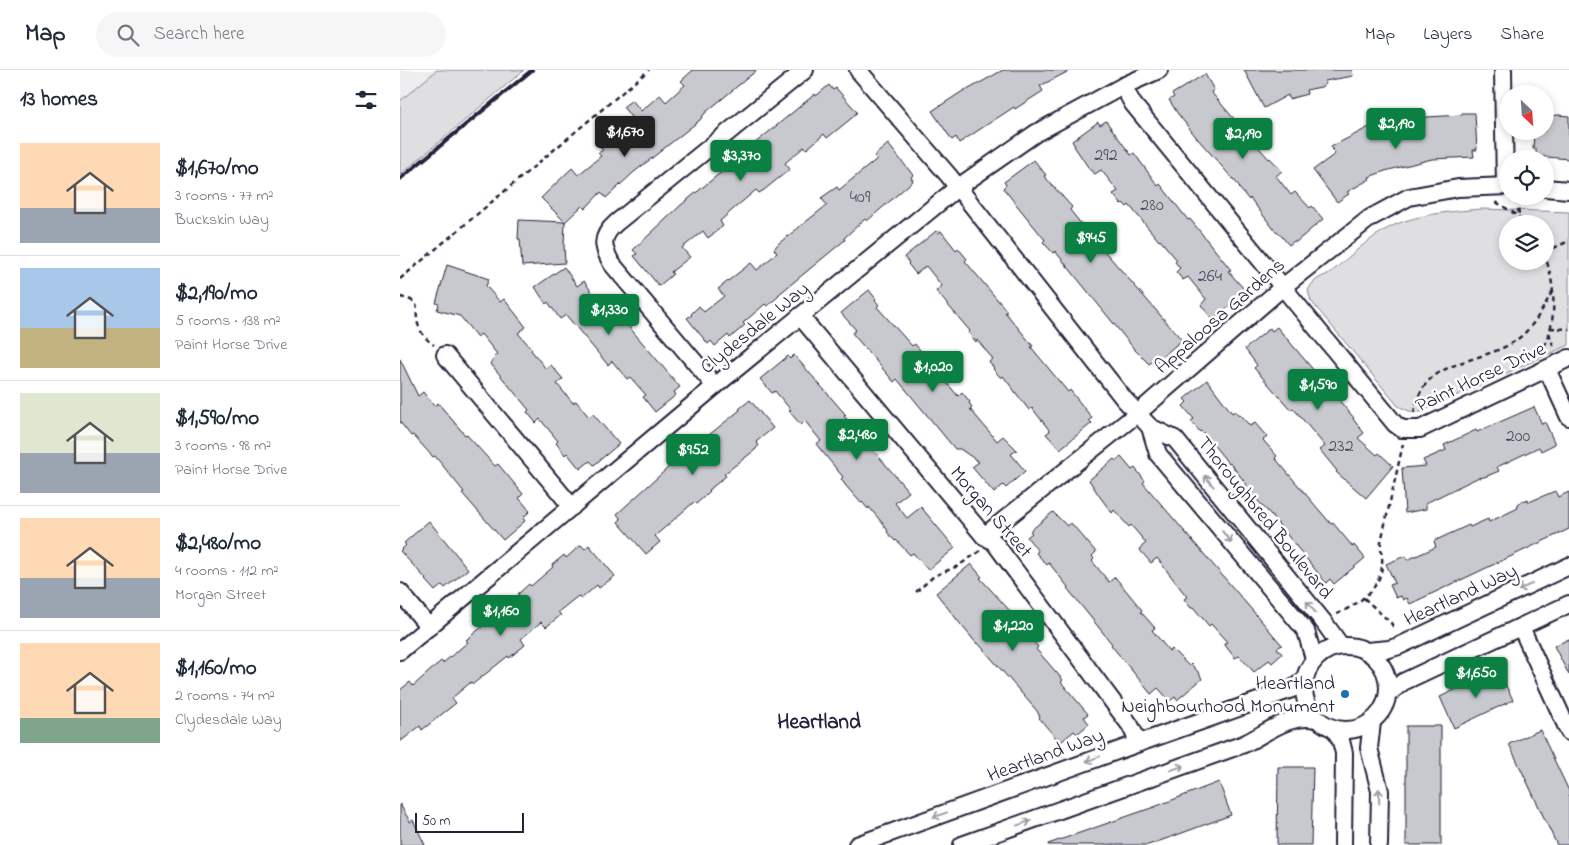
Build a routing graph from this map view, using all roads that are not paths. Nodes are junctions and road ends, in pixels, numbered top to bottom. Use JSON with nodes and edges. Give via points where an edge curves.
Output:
{"nodes":[{"id":1,"x":805,"y":70,"type":"edge"},
{"id":2,"x":858,"y":70,"type":"edge"},
{"id":3,"x":1159,"y":70,"type":"edge"},
{"id":4,"x":1504,"y":70,"type":"edge"},
{"id":5,"x":1123,"y":86,"type":"junction"},
{"id":6,"x":1505,"y":150,"type":"edge"},
{"id":7,"x":1499,"y":186,"type":"edge"},
{"id":8,"x":957,"y":188,"type":"junction"},
{"id":9,"x":1554,"y":189,"type":"edge"},
{"id":10,"x":1569,"y":190,"type":"edge"},
{"id":11,"x":1284,"y":286,"type":"junction"},
{"id":12,"x":800,"y":316,"type":"junction"},
{"id":13,"x":445,"y":355,"type":"road end"},
{"id":14,"x":1569,"y":358,"type":"edge"},
{"id":15,"x":1542,"y":363,"type":"junction"},
{"id":16,"x":715,"y":386,"type":"junction"},
{"id":17,"x":1138,"y":413,"type":"junction"},
{"id":18,"x":1569,"y":417,"type":"edge"},
{"id":19,"x":1150,"y":427,"type":"junction"},
{"id":20,"x":572,"y":507,"type":"junction"},
{"id":21,"x":989,"y":539,"type":"junction"},
{"id":22,"x":1569,"y":566,"type":"edge"},
{"id":23,"x":400,"y":592,"type":"edge"},
{"id":24,"x":1569,"y":604,"type":"edge"},
{"id":25,"x":1521,"y":626,"type":"junction"},
{"id":26,"x":429,"y":627,"type":"junction"},
{"id":27,"x":1341,"y":646,"type":"junction"},
{"id":28,"x":400,"y":651,"type":"edge"},
{"id":29,"x":1367,"y":651,"type":"junction"},
{"id":30,"x":1314,"y":659,"type":"junction"},
{"id":31,"x":1304,"y":681,"type":"junction"},
{"id":32,"x":1388,"y":694,"type":"junction"},
{"id":33,"x":1316,"y":719,"type":"junction"},
{"id":34,"x":1372,"y":722,"type":"junction"},
{"id":35,"x":1335,"y":730,"type":"junction"},
{"id":36,"x":1569,"y":732,"type":"edge"},
{"id":37,"x":1139,"y":743,"type":"junction"},
{"id":38,"x":868,"y":843,"type":"edge"},
{"id":39,"x":962,"y":845,"type":"edge"},
{"id":40,"x":1343,"y":845,"type":"edge"},
{"id":41,"x":1380,"y":845,"type":"edge"}],
"edges":[{"from":1,"to":16,"type":"street","via":[[607,230],[604,240],[604,248],[612,264]]},
{"from":2,"to":8,"type":"street","name":"Thoroughbred Boulevard"},
{"from":3,"to":5,"type":"street","name":"Clydesdale Way"},
{"from":4,"to":6,"type":"street"},
{"from":5,"to":8,"type":"street","name":"Clydesdale Way","via":[[1036,133]]},
{"from":5,"to":11,"type":"street","name":"Paint Horse Drive","via":[[1133,104]]},
{"from":7,"to":11,"type":"street","name":"Appaloosa Gardens","via":[[1458,188],[1409,198],[1370,218]]},
{"from":8,"to":12,"type":"street","name":"Clydesdale Way"},
{"from":8,"to":17,"type":"street","name":"Thoroughbred Boulevard"},
{"from":9,"to":10,"type":"street"},
{"from":11,"to":15,"type":"street","name":"Paint Horse Drive","via":[[1402,429],[1420,429]]},
{"from":11,"to":17,"type":"street","name":"Appaloosa Gardens"},
{"from":12,"to":16,"type":"street","name":"Clydesdale Way"},
{"from":12,"to":21,"type":"street","name":"Morgan Street"},
{"from":13,"to":20,"type":"street"},
{"from":14,"to":15,"type":"street","name":"Paint Horse Drive"},
{"from":15,"to":18,"type":"street"},
{"from":16,"to":20,"type":"street","name":"Clydesdale Way"},
{"from":17,"to":19,"type":"street","name":"Thoroughbred Boulevard"},
{"from":17,"to":21,"type":"street","name":"Appaloosa Gardens"},
{"from":27,"to":19,"type":"street","name":"Thoroughbred Boulevard","one_way":true,"via":[[1175,439]]},
{"from":19,"to":30,"type":"street","name":"Thoroughbred Boulevard","one_way":true,"via":[[1158,454],[1306,631]]},
{"from":20,"to":26,"type":"street","name":"Clydesdale Way"},
{"from":21,"to":37,"type":"street","name":"Morgan Street","via":[[1130,725]]},
{"from":22,"to":29,"type":"street","name":"Heartland Way","one_way":true,"via":[[1400,646]]},
{"from":23,"to":26,"type":"street"},
{"from":24,"to":25,"type":"street"},
{"from":25,"to":32,"type":"street","via":[[1403,682]]},
{"from":25,"to":36,"type":"street"},
{"from":26,"to":28,"type":"street","name":"Clydesdale Way"},
{"from":27,"to":29,"type":"street"},
{"from":27,"to":30,"type":"street"},
{"from":29,"to":32,"type":"street","via":[[1384,670]]},
{"from":30,"to":31,"type":"street"},
{"from":31,"to":33,"type":"street","via":[[1306,702]]},
{"from":31,"to":37,"type":"street","name":"Heartland Way","via":[[1292,690]]},
{"from":32,"to":34,"type":"street"},
{"from":33,"to":35,"type":"street"},
{"from":39,"to":33,"type":"street","one_way":true,"via":[[1244,744],[1297,717]]},
{"from":34,"to":35,"type":"street","via":[[1360,728]]},
{"from":41,"to":34,"type":"street","one_way":true,"via":[[1380,791],[1369,748]]},
{"from":35,"to":40,"type":"street","via":[[1344,753]]},
{"from":37,"to":38,"type":"street","name":"Heartland Way","one_way":true}]}
